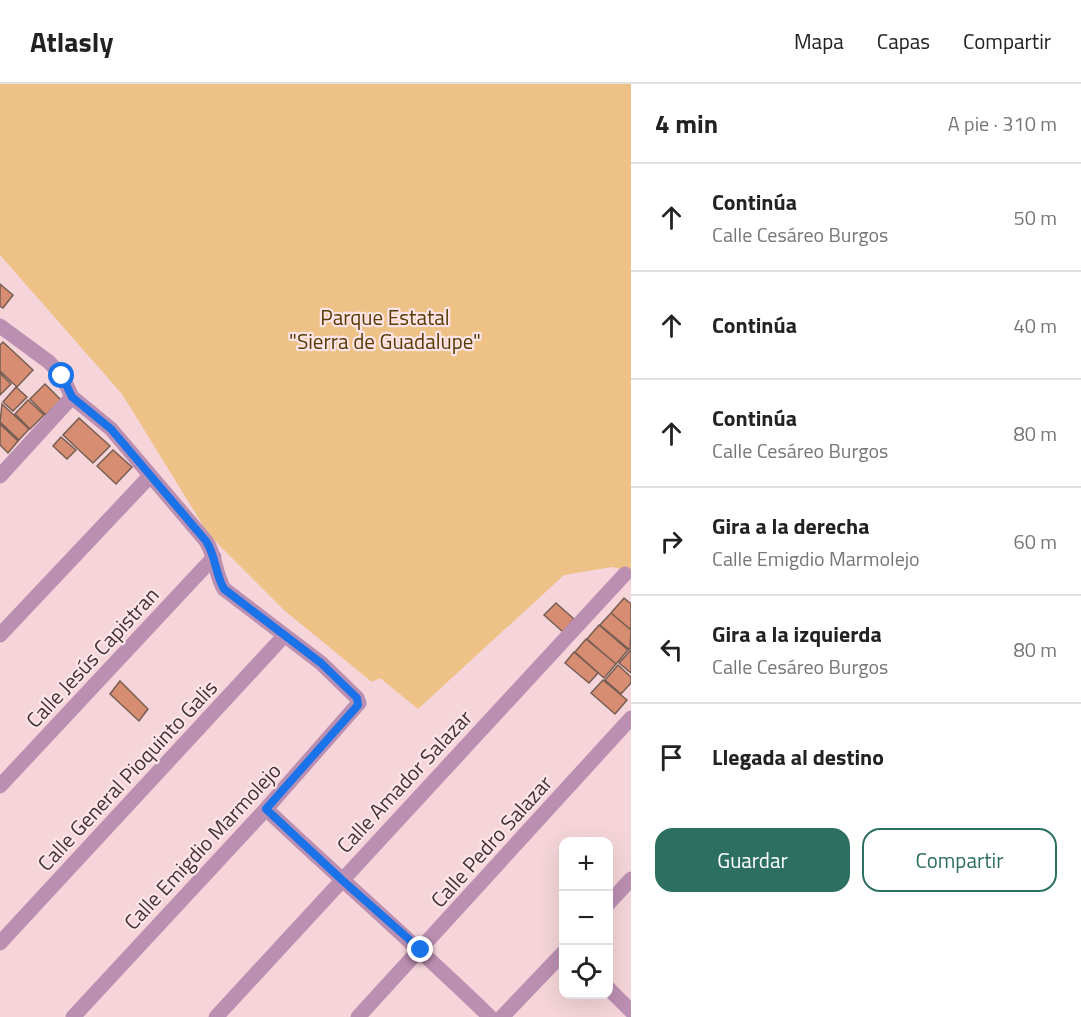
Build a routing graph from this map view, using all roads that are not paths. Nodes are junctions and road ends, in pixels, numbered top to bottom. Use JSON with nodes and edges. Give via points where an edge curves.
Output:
{"nodes":[{"id":1,"x":0,"y":326,"type":"edge"},
{"id":2,"x":72,"y":397,"type":"junction"},
{"id":3,"x":0,"y":476,"type":"edge"},
{"id":4,"x":150,"y":476,"type":"junction"},
{"id":5,"x":214,"y":557,"type":"junction"},
{"id":6,"x":625,"y":574,"type":"dead end"},
{"id":7,"x":0,"y":635,"type":"edge"},
{"id":8,"x":284,"y":636,"type":"junction"},
{"id":9,"x":631,"y":718,"type":"edge"},
{"id":10,"x":0,"y":786,"type":"edge"},
{"id":11,"x":266,"y":809,"type":"junction"},
{"id":12,"x":631,"y":879,"type":"edge"},
{"id":13,"x":342,"y":880,"type":"junction"},
{"id":14,"x":613,"y":899,"type":"edge"},
{"id":15,"x":0,"y":943,"type":"edge"},
{"id":16,"x":421,"y":950,"type":"junction"},
{"id":17,"x":559,"y":957,"type":"edge"},
{"id":18,"x":613,"y":992,"type":"edge"},
{"id":19,"x":631,"y":1011,"type":"edge"},
{"id":20,"x":73,"y":1017,"type":"edge"},
{"id":21,"x":216,"y":1017,"type":"edge"},
{"id":22,"x":358,"y":1017,"type":"edge"},
{"id":23,"x":490,"y":1017,"type":"edge"},
{"id":24,"x":502,"y":1017,"type":"edge"}],
"edges":[{"from":1,"to":2,"type":"street","via":[[49,362],[62,376]]},
{"from":2,"to":3,"type":"street"},
{"from":2,"to":4,"type":"street","via":[[111,429]]},
{"from":4,"to":5,"type":"street","via":[[206,541]]},
{"from":4,"to":7,"type":"street"},
{"from":5,"to":8,"type":"street","via":[[224,589]]},
{"from":5,"to":10,"type":"street","name":"Calle Jesús Capistran"},
{"from":6,"to":13,"type":"street","name":"Calle Amador Salazar"},
{"from":8,"to":11,"type":"street","name":"Calle Emigdio Marmolejo","via":[[321,663],[358,705]]},
{"from":8,"to":15,"type":"street","name":"Calle General Pioquinto Galis"},
{"from":9,"to":16,"type":"street","name":"Calle Pedro Salazar"},
{"from":11,"to":13,"type":"street"},
{"from":11,"to":20,"type":"street","name":"Calle Emigdio Marmolejo"},
{"from":12,"to":14,"type":"street"},
{"from":13,"to":16,"type":"street"},
{"from":13,"to":21,"type":"street","name":"Calle Amador Salazar"},
{"from":16,"to":22,"type":"street","name":"Calle Pedro Salazar"},
{"from":16,"to":23,"type":"street"},
{"from":17,"to":24,"type":"street"},
{"from":18,"to":19,"type":"street"}]}
